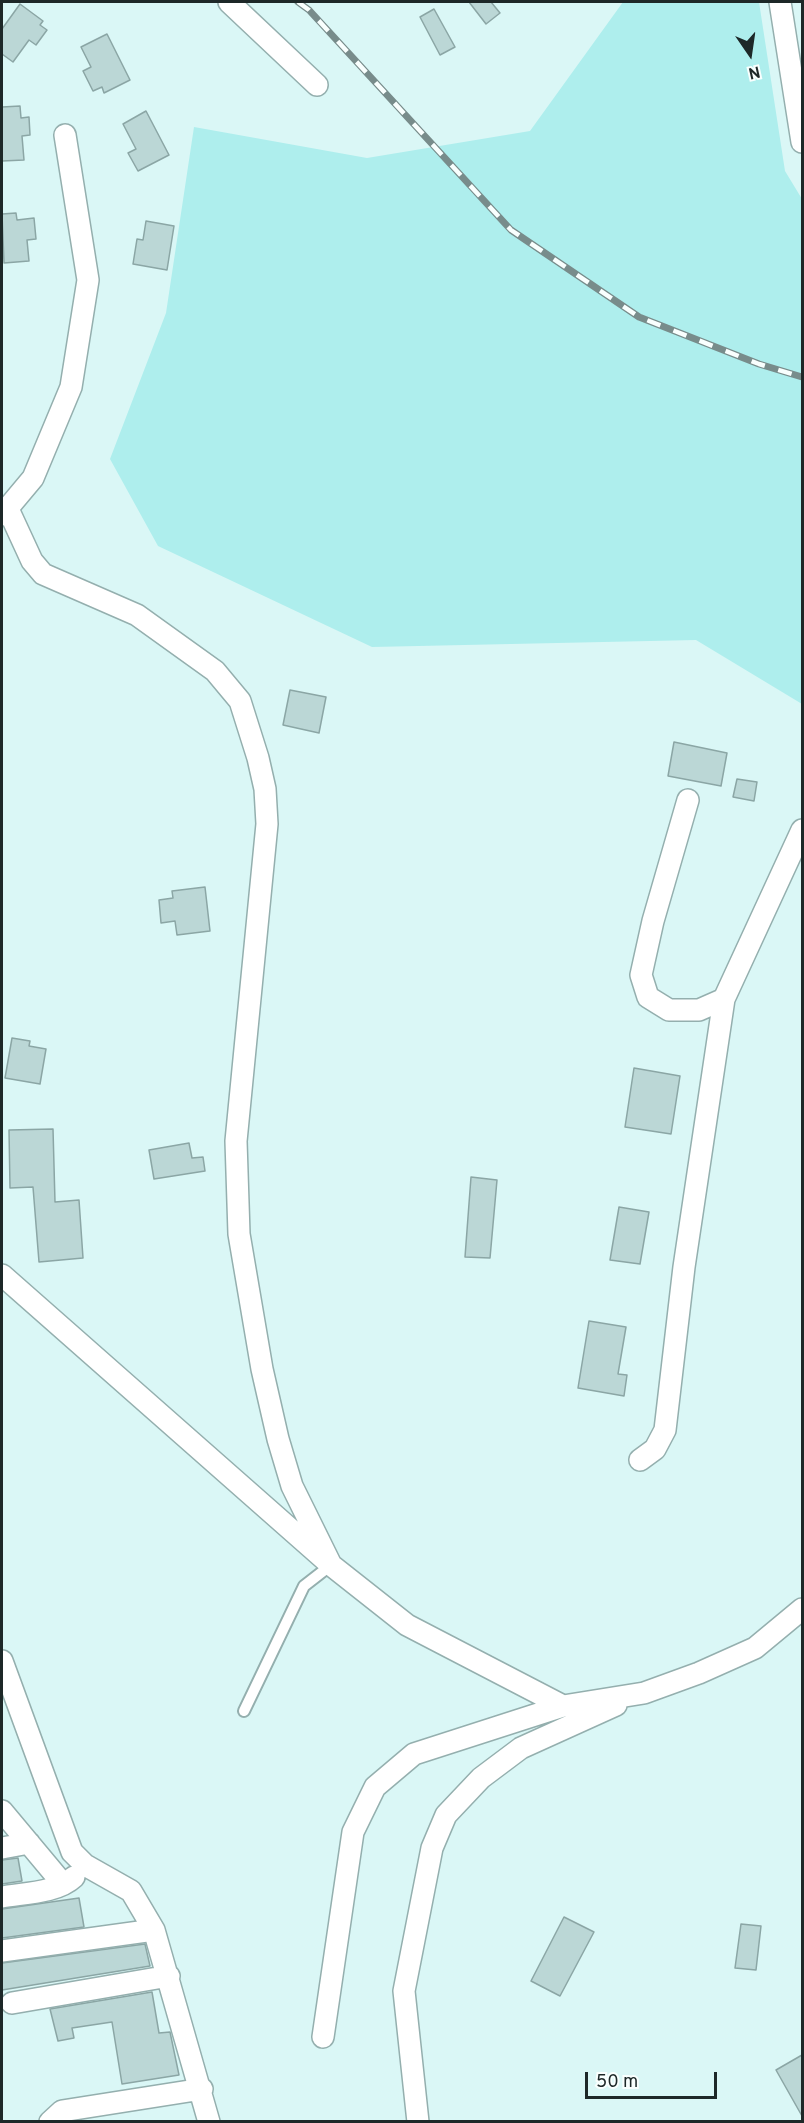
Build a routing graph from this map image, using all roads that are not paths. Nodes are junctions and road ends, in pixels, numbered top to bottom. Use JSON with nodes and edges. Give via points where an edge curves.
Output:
{"nodes":[{"id":1,"x":229,"y":2,"type":"edge"},
{"id":2,"x":780,"y":2,"type":"edge"},
{"id":3,"x":317,"y":85,"type":"dead end"},
{"id":4,"x":65,"y":135,"type":"dead end"},
{"id":5,"x":802,"y":142,"type":"edge"},
{"id":6,"x":5,"y":512,"type":"edge"},
{"id":7,"x":688,"y":800,"type":"dead end"},
{"id":8,"x":802,"y":830,"type":"edge"},
{"id":9,"x":724,"y":999,"type":"junction"},
{"id":10,"x":2,"y":1275,"type":"edge"},
{"id":11,"x":640,"y":1460,"type":"dead end"},
{"id":12,"x":331,"y":1565,"type":"junction"},
{"id":13,"x":802,"y":1609,"type":"edge"},
{"id":14,"x":2,"y":1661,"type":"edge"},
{"id":15,"x":644,"y":1693,"type":"junction"},
{"id":16,"x":563,"y":1706,"type":"junction"},
{"id":17,"x":244,"y":1711,"type":"dead end"},
{"id":18,"x":2,"y":1811,"type":"edge"},
{"id":19,"x":29,"y":1844,"type":"junction"},
{"id":20,"x":2,"y":1848,"type":"edge"},
{"id":21,"x":85,"y":1865,"type":"junction"},
{"id":22,"x":63,"y":1884,"type":"junction"},
{"id":23,"x":2,"y":1897,"type":"edge"},
{"id":24,"x":154,"y":1930,"type":"junction"},
{"id":25,"x":2,"y":1951,"type":"edge"},
{"id":26,"x":169,"y":1976,"type":"junction"},
{"id":27,"x":12,"y":2003,"type":"dead end"},
{"id":28,"x":323,"y":2037,"type":"dead end"},
{"id":29,"x":202,"y":2089,"type":"junction"},
{"id":30,"x":85,"y":2114,"type":"edge"},
{"id":31,"x":50,"y":2121,"type":"edge"},
{"id":32,"x":209,"y":2121,"type":"edge"},
{"id":33,"x":418,"y":2121,"type":"edge"}],
"edges":[{"from":1,"to":3,"type":"street"},
{"from":2,"to":5,"type":"street"},
{"from":4,"to":6,"type":"street","via":[[88,280],[80,334],[71,387],[33,478]]},
{"from":6,"to":12,"type":"street","via":[[32,561],[44,574],[137,615],[215,671],[240,701],[258,758],[267,824],[236,1140],[239,1234],[278,1439],[292,1486]]},
{"from":7,"to":9,"type":"street","via":[[641,975],[648,997],[669,1010],[699,1010]]},
{"from":8,"to":9,"type":"street"},
{"from":9,"to":11,"type":"street","via":[[684,1267],[665,1430],[655,1449]]},
{"from":10,"to":12,"type":"street"},
{"from":12,"to":16,"type":"street","via":[[407,1625]]},
{"from":12,"to":17,"type":"lane","via":[[304,1586]]},
{"from":13,"to":15,"type":"street","via":[[755,1648]]},
{"from":14,"to":21,"type":"street","via":[[72,1852]]},
{"from":15,"to":16,"type":"street"},
{"from":15,"to":33,"type":"street","via":[[521,1748],[481,1778],[446,1815],[432,1848],[404,1991]]},
{"from":16,"to":28,"type":"street","via":[[414,1754],[375,1787],[353,1832]]},
{"from":18,"to":19,"type":"street"},
{"from":19,"to":20,"type":"street"},
{"from":19,"to":22,"type":"street"},
{"from":21,"to":22,"type":"street"},
{"from":21,"to":24,"type":"street","via":[[131,1891]]},
{"from":22,"to":23,"type":"street"},
{"from":24,"to":25,"type":"street"},
{"from":24,"to":26,"type":"street"},
{"from":26,"to":27,"type":"street"},
{"from":26,"to":29,"type":"street"},
{"from":29,"to":30,"type":"street"},
{"from":29,"to":32,"type":"street"},
{"from":30,"to":31,"type":"street","via":[[62,2111]]}]}
